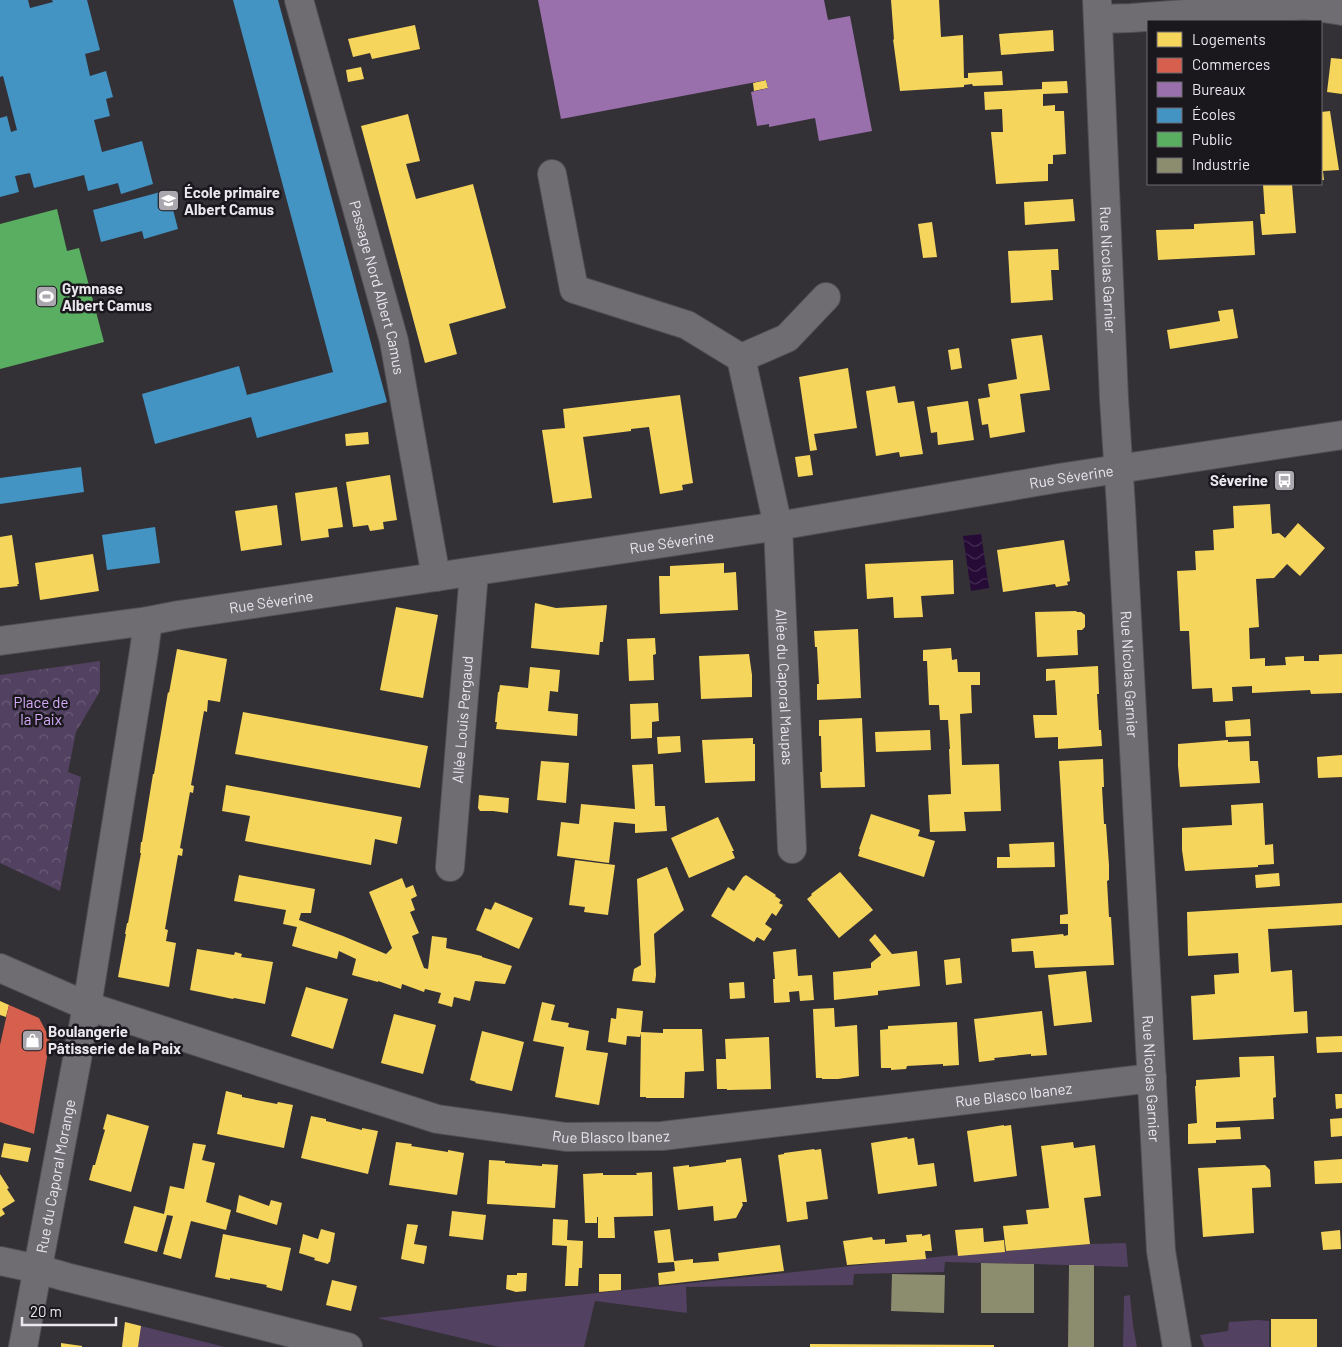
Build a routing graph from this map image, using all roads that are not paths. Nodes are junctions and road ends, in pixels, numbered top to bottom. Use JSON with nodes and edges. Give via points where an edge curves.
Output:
{"nodes":[{"id":1,"x":300,"y":0,"type":"edge"},
{"id":2,"x":1098,"y":9,"type":"edge"},
{"id":3,"x":1342,"y":11,"type":"edge"},
{"id":4,"x":552,"y":174,"type":"dead end"},
{"id":5,"x":826,"y":297,"type":"dead end"},
{"id":6,"x":741,"y":358,"type":"junction"},
{"id":7,"x":1342,"y":436,"type":"edge"},
{"id":8,"x":1119,"y":468,"type":"junction"},
{"id":9,"x":778,"y":526,"type":"junction"},
{"id":10,"x":474,"y":572,"type":"junction"},
{"id":11,"x":436,"y":577,"type":"junction"},
{"id":12,"x":148,"y":621,"type":"junction"},
{"id":13,"x":0,"y":641,"type":"edge"},
{"id":14,"x":792,"y":849,"type":"dead end"},
{"id":15,"x":450,"y":867,"type":"dead end"},
{"id":16,"x":0,"y":968,"type":"edge"},
{"id":17,"x":87,"y":1006,"type":"junction"},
{"id":18,"x":1152,"y":1078,"type":"junction"},
{"id":19,"x":0,"y":1261,"type":"edge"},
{"id":20,"x":38,"y":1269,"type":"junction"},
{"id":21,"x":23,"y":1347,"type":"edge"},
{"id":22,"x":348,"y":1347,"type":"edge"},
{"id":23,"x":1177,"y":1347,"type":"edge"}],
"edges":[{"from":1,"to":11,"type":"street","name":"Passage Nord Albert Camus","via":[[394,341]]},
{"from":2,"to":3,"type":"street","via":[[1131,18],[1305,5]]},
{"from":2,"to":8,"type":"street","name":"Rue Nicolas Garnier"},
{"from":4,"to":6,"type":"street","via":[[574,289],[687,325]]},
{"from":5,"to":6,"type":"street","via":[[787,338]]},
{"from":6,"to":9,"type":"street","name":"Allée du Caporal Maupas"},
{"from":7,"to":8,"type":"street","name":"Rue Séverine"},
{"from":8,"to":9,"type":"street","name":"Rue Séverine"},
{"from":8,"to":18,"type":"street","name":"Rue Nicolas Garnier"},
{"from":9,"to":10,"type":"street","name":"Rue Séverine"},
{"from":9,"to":14,"type":"street","name":"Allée du Caporal Maupas"},
{"from":10,"to":11,"type":"street","name":"Rue Séverine"},
{"from":10,"to":15,"type":"street","name":"Allée Louis Pergaud"},
{"from":11,"to":12,"type":"street","name":"Rue Séverine"},
{"from":12,"to":13,"type":"street","name":"Rue Séverine"},
{"from":12,"to":17,"type":"street"},
{"from":16,"to":17,"type":"street"},
{"from":17,"to":18,"type":"street","name":"Rue Blasco Ibanez","via":[[437,1119],[566,1137],[662,1136]]},
{"from":17,"to":20,"type":"street","name":"Rue du Caporal Morange"},
{"from":18,"to":23,"type":"street","name":"Rue Nicolas Garnier","via":[[1161,1251]]},
{"from":19,"to":20,"type":"street"},
{"from":20,"to":21,"type":"street","name":"Rue du Caporal Morange"},
{"from":20,"to":22,"type":"street"}]}
